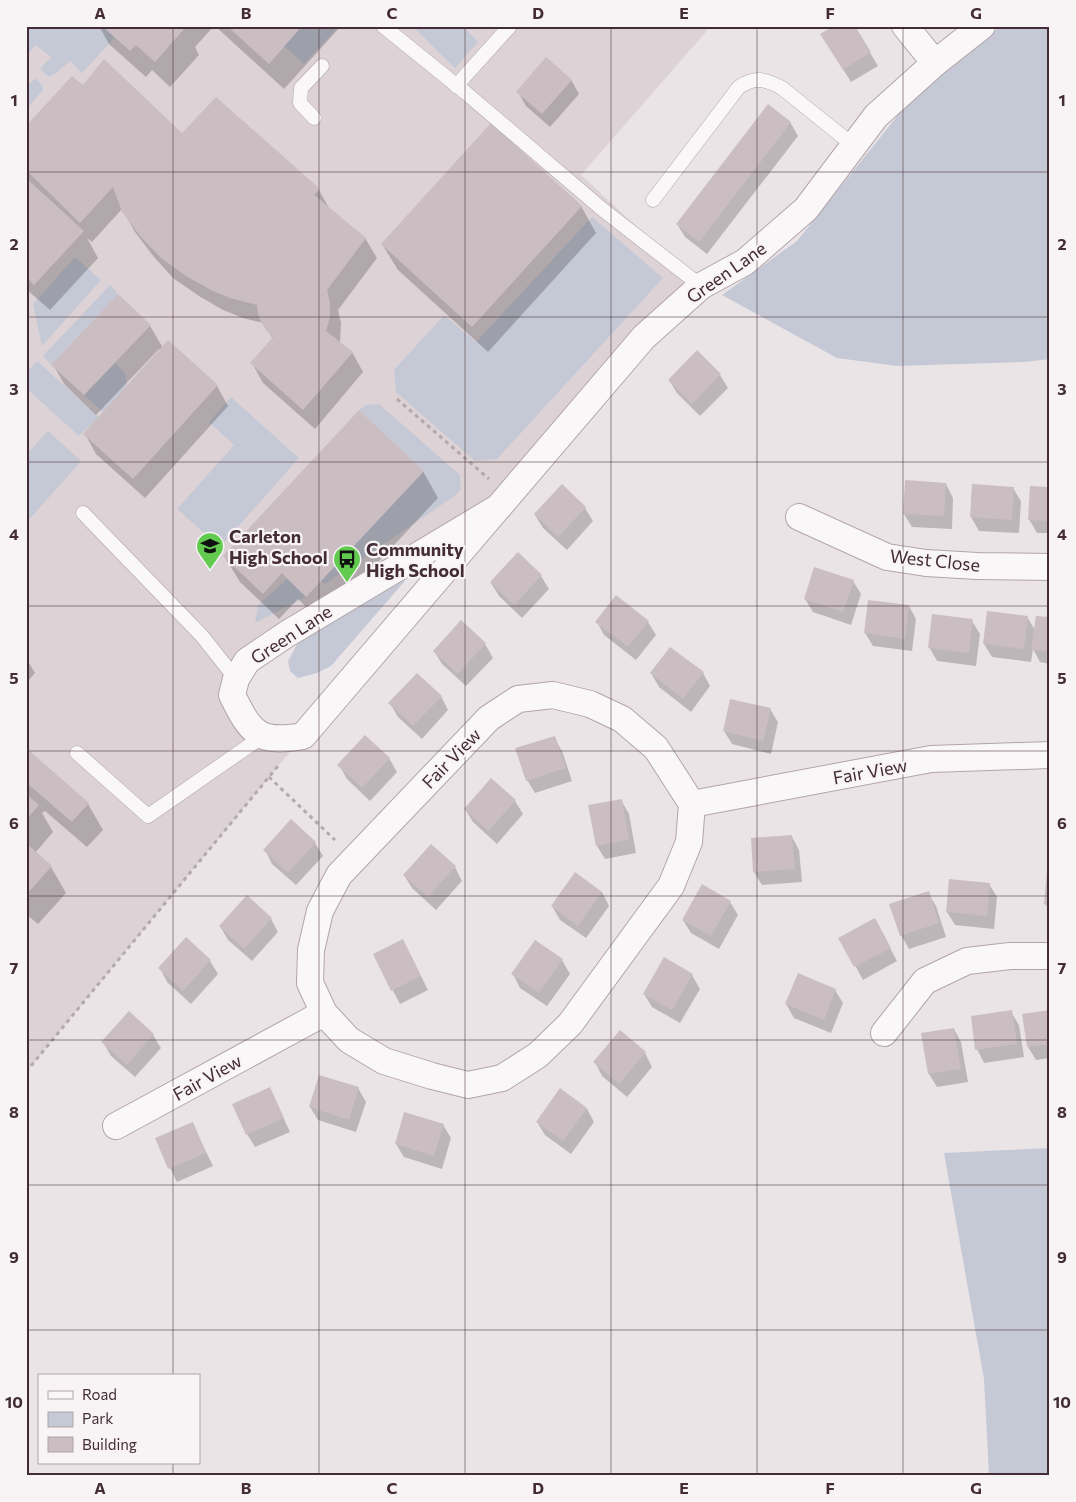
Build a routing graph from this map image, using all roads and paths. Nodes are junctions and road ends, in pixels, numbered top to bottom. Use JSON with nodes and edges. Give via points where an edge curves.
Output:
{"nodes":[{"id":1,"x":383,"y":26,"type":"edge"},
{"id":2,"x":510,"y":26,"type":"edge"},
{"id":3,"x":904,"y":26,"type":"edge"},
{"id":4,"x":982,"y":26,"type":"edge"},
{"id":5,"x":934,"y":63,"type":"junction"},
{"id":6,"x":322,"y":66,"type":"dead end"},
{"id":7,"x":456,"y":86,"type":"junction"},
{"id":8,"x":314,"y":118,"type":"dead end"},
{"id":9,"x":853,"y":145,"type":"junction"},
{"id":10,"x":653,"y":200,"type":"dead end"},
{"id":11,"x":701,"y":286,"type":"junction"},
{"id":12,"x":397,"y":399,"type":"dead end"},
{"id":13,"x":504,"y":502,"type":"junction"},
{"id":14,"x":83,"y":513,"type":"dead end"},
{"id":15,"x":799,"y":517,"type":"dead end"},
{"id":16,"x":1050,"y":567,"type":"edge"},
{"id":17,"x":236,"y":679,"type":"junction"},
{"id":18,"x":263,"y":736,"type":"junction"},
{"id":19,"x":303,"y":736,"type":"junction"},
{"id":20,"x":77,"y":753,"type":"dead end"},
{"id":21,"x":1050,"y":755,"type":"edge"},
{"id":22,"x":269,"y":777,"type":"junction"},
{"id":23,"x":692,"y":804,"type":"junction"},
{"id":24,"x":353,"y":861,"type":"junction"},
{"id":25,"x":1050,"y":956,"type":"edge"},
{"id":26,"x":324,"y":1013,"type":"junction"},
{"id":27,"x":884,"y":1033,"type":"dead end"},
{"id":28,"x":26,"y":1072,"type":"edge"},
{"id":29,"x":116,"y":1126,"type":"dead end"}],
"edges":[{"from":1,"to":7,"type":"lane"},
{"from":2,"to":7,"type":"lane"},
{"from":3,"to":5,"type":"street"},
{"from":4,"to":5,"type":"street","name":"Green Lane"},
{"from":5,"to":9,"type":"street","name":"Green Lane","via":[[876,116]]},
{"from":6,"to":8,"type":"lane","via":[[301,88],[300,103]]},
{"from":7,"to":11,"type":"lane","via":[[602,209]]},
{"from":9,"to":10,"type":"lane","via":[[782,88],[771,82],[749,81],[739,87]]},
{"from":9,"to":11,"type":"street","name":"Green Lane","via":[[806,209],[745,262]]},
{"from":11,"to":13,"type":"street","name":"Green Lane","via":[[644,337]]},
{"from":12,"to":13,"type":"path"},
{"from":13,"to":17,"type":"street","name":"Green Lane","via":[[247,661]]},
{"from":13,"to":19,"type":"street","name":"Green Lane"},
{"from":14,"to":17,"type":"lane","via":[[202,636]]},
{"from":15,"to":16,"type":"street","name":"West Close","via":[[887,557],[926,563]]},
{"from":17,"to":18,"type":"street","name":"Green Lane","via":[[232,695],[246,722]]},
{"from":18,"to":19,"type":"street","via":[[282,739]]},
{"from":18,"to":20,"type":"lane","via":[[148,816]]},
{"from":19,"to":22,"type":"path"},
{"from":21,"to":23,"type":"street","name":"Fair View","via":[[931,760]]},
{"from":22,"to":24,"type":"path","via":[[344,848]]},
{"from":22,"to":28,"type":"path"},
{"from":23,"to":24,"type":"street","name":"Fair View","via":[[656,748],[622,719],[590,704],[553,695],[518,699],[489,718]]},
{"from":23,"to":26,"type":"street","name":"Fair View","via":[[689,842],[672,886],[570,1024],[538,1055],[502,1078],[468,1085],[384,1061],[349,1040]]},
{"from":24,"to":26,"type":"street","name":"Fair View","via":[[339,875],[320,912],[311,950],[310,983]]},
{"from":25,"to":27,"type":"street","via":[[968,961],[925,981]]},
{"from":26,"to":29,"type":"street","name":"Fair View"}]}
